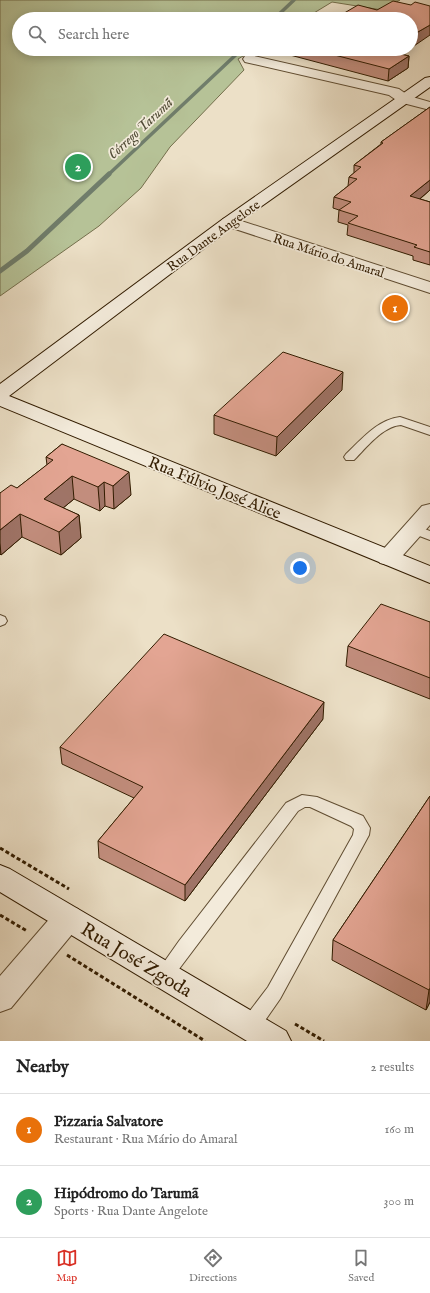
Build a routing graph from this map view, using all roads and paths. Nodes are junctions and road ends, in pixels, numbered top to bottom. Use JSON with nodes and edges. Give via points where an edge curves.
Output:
{"nodes":[{"id":1,"x":250,"y":59,"type":"dead end"},
{"id":2,"x":430,"y":81,"type":"edge"},
{"id":3,"x":404,"y":99,"type":"junction"},
{"id":4,"x":430,"y":106,"type":"edge"},
{"id":5,"x":229,"y":222,"type":"junction"},
{"id":6,"x":430,"y":288,"type":"edge"},
{"id":7,"x":0,"y":393,"type":"edge"},
{"id":8,"x":0,"y":399,"type":"edge"},
{"id":9,"x":430,"y":431,"type":"edge"},
{"id":10,"x":350,"y":457,"type":"dead end"},
{"id":11,"x":430,"y":511,"type":"edge"},
{"id":12,"x":422,"y":533,"type":"edge"},
{"id":13,"x":388,"y":558,"type":"junction"},
{"id":14,"x":430,"y":575,"type":"edge"},
{"id":15,"x":0,"y":877,"type":"edge"},
{"id":16,"x":0,"y":914,"type":"edge"},
{"id":17,"x":68,"y":918,"type":"junction"},
{"id":18,"x":19,"y":927,"type":"dead end"},
{"id":19,"x":68,"y":956,"type":"dead end"},
{"id":20,"x":164,"y":975,"type":"junction"},
{"id":21,"x":0,"y":998,"type":"edge"},
{"id":22,"x":262,"y":1034,"type":"edge"},
{"id":23,"x":205,"y":1041,"type":"edge"}],
"edges":[{"from":1,"to":3,"type":"main road","via":[[394,92]]},
{"from":2,"to":3,"type":"main road","name":"Rua Dante Angelote"},
{"from":3,"to":4,"type":"main road"},
{"from":3,"to":5,"type":"main road","name":"Rua Dante Angelote"},
{"from":5,"to":6,"type":"main road","name":"Rua Mário do Amaral"},
{"from":5,"to":7,"type":"main road","name":"Rua Dante Angelote"},
{"from":8,"to":13,"type":"main road","name":"Rua Fúlvio José Alice"},
{"from":9,"to":10,"type":"lane","via":[[400,422],[391,422]]},
{"from":11,"to":12,"type":"main road"},
{"from":12,"to":13,"type":"main road"},
{"from":13,"to":14,"type":"main road","name":"Rua Fúlvio José Alice"},
{"from":15,"to":17,"type":"main road","name":"Rua José Zgoda"},
{"from":16,"to":18,"type":"path"},
{"from":17,"to":20,"type":"main road","name":"Rua José Zgoda"},
{"from":17,"to":21,"type":"main road"},
{"from":19,"to":23,"type":"path"},
{"from":20,"to":22,"type":"main road","name":"Rua José Zgoda"},
{"from":20,"to":22,"type":"lane","via":[[292,807],[302,801],[311,801],[357,821],[362,828],[362,835],[274,993]]}]}
